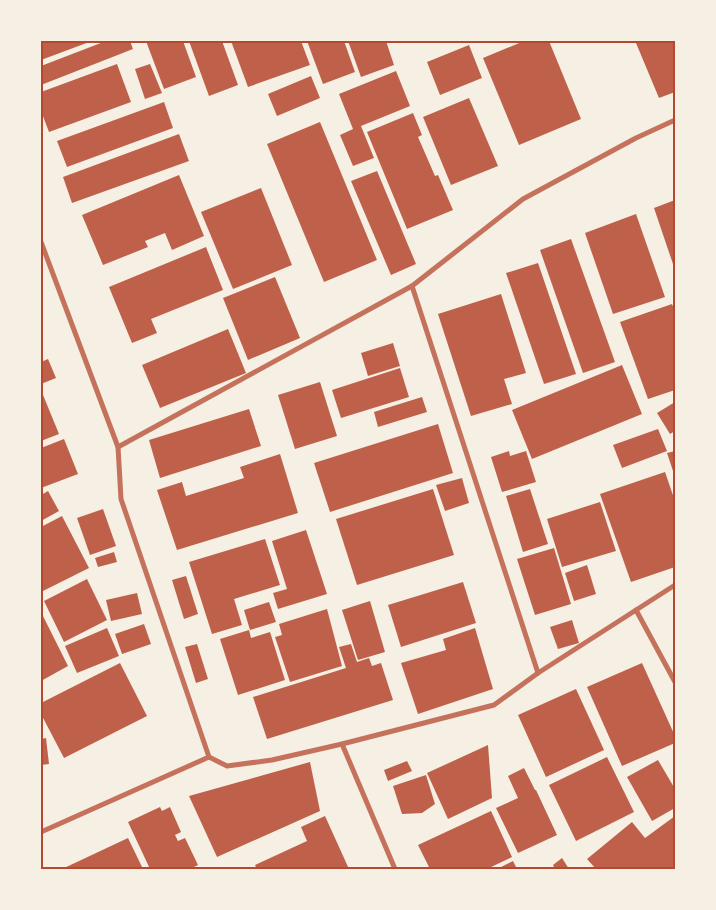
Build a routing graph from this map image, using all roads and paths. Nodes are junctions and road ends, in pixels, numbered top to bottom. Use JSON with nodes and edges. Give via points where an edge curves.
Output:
{"nodes":[{"id":1,"x":675,"y":120,"type":"edge"},
{"id":2,"x":41,"y":242,"type":"edge"},
{"id":3,"x":412,"y":286,"type":"junction"},
{"id":4,"x":118,"y":447,"type":"junction"},
{"id":5,"x":675,"y":585,"type":"edge"},
{"id":6,"x":636,"y":610,"type":"junction"},
{"id":7,"x":538,"y":673,"type":"junction"},
{"id":8,"x":675,"y":682,"type":"edge"},
{"id":9,"x":342,"y":744,"type":"junction"},
{"id":10,"x":209,"y":757,"type":"junction"},
{"id":11,"x":41,"y":832,"type":"edge"},
{"id":12,"x":395,"y":869,"type":"edge"}],
"edges":[{"from":1,"to":3,"type":"street","via":[[523,199]]},
{"from":2,"to":4,"type":"street"},
{"from":3,"to":4,"type":"street"},
{"from":3,"to":7,"type":"street"},
{"from":4,"to":10,"type":"street","via":[[121,499]]},
{"from":5,"to":6,"type":"street"},
{"from":6,"to":7,"type":"street"},
{"from":6,"to":8,"type":"street"},
{"from":7,"to":9,"type":"street","via":[[494,705]]},
{"from":9,"to":10,"type":"street","via":[[272,760],[227,766]]},
{"from":9,"to":12,"type":"street"},
{"from":10,"to":11,"type":"street"}]}
